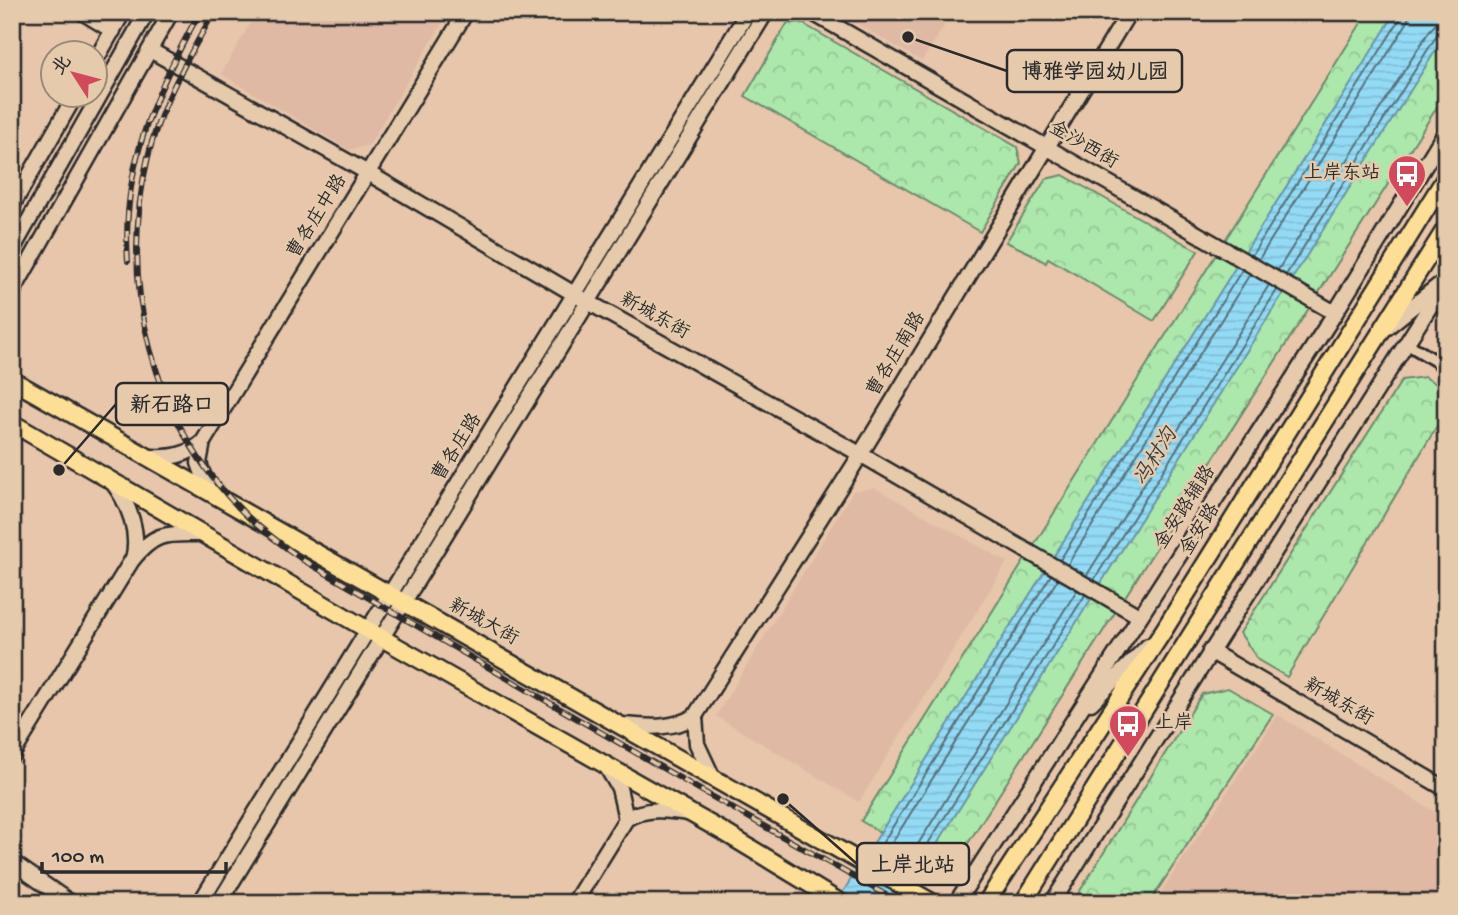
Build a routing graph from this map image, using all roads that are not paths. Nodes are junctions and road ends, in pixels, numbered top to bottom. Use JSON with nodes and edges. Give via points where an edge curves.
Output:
{"nodes":[{"id":1,"x":82,"y":12,"type":"edge"},
{"id":2,"x":123,"y":12,"type":"edge"},
{"id":3,"x":147,"y":12,"type":"edge"},
{"id":4,"x":171,"y":12,"type":"edge"},
{"id":5,"x":466,"y":12,"type":"edge"},
{"id":6,"x":748,"y":12,"type":"edge"},
{"id":7,"x":766,"y":12,"type":"edge"},
{"id":8,"x":811,"y":12,"type":"edge"},
{"id":9,"x":1129,"y":12,"type":"edge"},
{"id":10,"x":113,"y":31,"type":"junction"},
{"id":11,"x":108,"y":39,"type":"edge"},
{"id":12,"x":150,"y":50,"type":"junction"},
{"id":13,"x":68,"y":108,"type":"edge"},
{"id":14,"x":1446,"y":131,"type":"edge"},
{"id":15,"x":1046,"y":147,"type":"junction"},
{"id":16,"x":368,"y":173,"type":"junction"},
{"id":17,"x":1446,"y":177,"type":"edge"},
{"id":18,"x":12,"y":206,"type":"edge"},
{"id":19,"x":1446,"y":228,"type":"edge"},
{"id":20,"x":12,"y":250,"type":"edge"},
{"id":21,"x":1446,"y":281,"type":"edge"},
{"id":22,"x":12,"y":293,"type":"edge"},
{"id":23,"x":575,"y":295,"type":"junction"},
{"id":24,"x":588,"y":302,"type":"junction"},
{"id":25,"x":1335,"y":313,"type":"junction"},
{"id":26,"x":1379,"y":333,"type":"junction"},
{"id":27,"x":1406,"y":343,"type":"junction"},
{"id":28,"x":1446,"y":367,"type":"edge"},
{"id":29,"x":12,"y":380,"type":"edge"},
{"id":30,"x":12,"y":423,"type":"edge"},
{"id":31,"x":203,"y":442,"type":"junction"},
{"id":32,"x":860,"y":454,"type":"junction"},
{"id":33,"x":152,"y":457,"type":"junction"},
{"id":34,"x":111,"y":480,"type":"junction"},
{"id":35,"x":208,"y":489,"type":"junction"},
{"id":36,"x":202,"y":534,"type":"junction"},
{"id":37,"x":132,"y":560,"type":"junction"},
{"id":38,"x":396,"y":598,"type":"junction"},
{"id":39,"x":1139,"y":616,"type":"junction"},
{"id":40,"x":1164,"y":630,"type":"junction"},
{"id":41,"x":374,"y":634,"type":"junction"},
{"id":42,"x":1210,"y":651,"type":"junction"},
{"id":43,"x":695,"y":716,"type":"junction"},
{"id":44,"x":1070,"y":724,"type":"junction"},
{"id":45,"x":622,"y":725,"type":"junction"},
{"id":46,"x":12,"y":755,"type":"edge"},
{"id":47,"x":605,"y":764,"type":"junction"},
{"id":48,"x":712,"y":776,"type":"junction"},
{"id":49,"x":1446,"y":789,"type":"edge"},
{"id":50,"x":692,"y":814,"type":"junction"},
{"id":51,"x":626,"y":819,"type":"junction"},
{"id":52,"x":12,"y":862,"type":"edge"},
{"id":53,"x":931,"y":902,"type":"edge"},
{"id":54,"x":71,"y":903,"type":"edge"},
{"id":55,"x":200,"y":903,"type":"edge"},
{"id":56,"x":219,"y":903,"type":"edge"},
{"id":57,"x":574,"y":903,"type":"edge"},
{"id":58,"x":841,"y":903,"type":"edge"},
{"id":59,"x":956,"y":903,"type":"edge"},
{"id":60,"x":986,"y":903,"type":"edge"},
{"id":61,"x":1023,"y":903,"type":"edge"},
{"id":62,"x":1052,"y":903,"type":"edge"}],
"edges":[{"from":1,"to":10,"type":"street"},
{"from":2,"to":10,"type":"street"},
{"from":3,"to":20,"type":"street"},
{"from":4,"to":12,"type":"street"},
{"from":5,"to":16,"type":"street","name":"曹各庄中路"},
{"from":6,"to":23,"type":"street","name":"曹各庄路"},
{"from":7,"to":24,"type":"street","name":"曹各庄路"},
{"from":8,"to":15,"type":"street","name":"金沙西街"},
{"from":9,"to":15,"type":"street","name":"曹各庄南路"},
{"from":10,"to":11,"type":"street"},
{"from":12,"to":16,"type":"street","name":"新城东街"},
{"from":12,"to":22,"type":"street"},
{"from":13,"to":18,"type":"street"},
{"from":14,"to":25,"type":"street","name":"金安路辅路"},
{"from":15,"to":25,"type":"street","name":"金沙西街"},
{"from":15,"to":32,"type":"street","name":"曹各庄南路"},
{"from":16,"to":23,"type":"street","name":"新城东街"},
{"from":16,"to":31,"type":"street","name":"曹各庄中路"},
{"from":17,"to":40,"type":"main road","name":"金安路"},
{"from":19,"to":26,"type":"main road"},
{"from":21,"to":26,"type":"street"},
{"from":21,"to":27,"type":"street"},
{"from":23,"to":24,"type":"street","name":"新城东街"},
{"from":23,"to":38,"type":"street","name":"曹各庄路"},
{"from":24,"to":32,"type":"street","name":"新城东街"},
{"from":24,"to":38,"type":"street","name":"曹各庄路"},
{"from":25,"to":39,"type":"street","name":"金安路辅路"},
{"from":26,"to":61,"type":"main road"},
{"from":27,"to":28,"type":"street"},
{"from":27,"to":42,"type":"street"},
{"from":29,"to":33,"type":"main road","name":"新城大街"},
{"from":30,"to":34,"type":"main road"},
{"from":31,"to":33,"type":"street","via":[[179,455]]},
{"from":31,"to":35,"type":"street","via":[[199,463]]},
{"from":32,"to":39,"type":"street","name":"新城东街"},
{"from":32,"to":43,"type":"street","name":"曹各庄南路"},
{"from":33,"to":35,"type":"main road","name":"新城大街"},
{"from":34,"to":36,"type":"main road"},
{"from":34,"to":37,"type":"street","via":[[123,495],[132,523]]},
{"from":35,"to":38,"type":"main road","name":"新城大街"},
{"from":36,"to":37,"type":"street","via":[[166,534],[152,539]]},
{"from":36,"to":41,"type":"main road"},
{"from":37,"to":46,"type":"street"},
{"from":38,"to":41,"type":"street","name":"曹各庄路"},
{"from":38,"to":45,"type":"main road","name":"新城大街"},
{"from":39,"to":44,"type":"street","name":"金安路辅路"},
{"from":40,"to":44,"type":"street"},
{"from":40,"to":60,"type":"main road","name":"金安路"},
{"from":41,"to":47,"type":"main road"},
{"from":41,"to":55,"type":"street","name":"曹各庄路"},
{"from":41,"to":56,"type":"street","name":"曹各庄路"},
{"from":42,"to":49,"type":"street","name":"新城东街"},
{"from":42,"to":62,"type":"street"},
{"from":43,"to":45,"type":"street","via":[[667,726]]},
{"from":43,"to":48,"type":"street","via":[[697,744]]},
{"from":44,"to":59,"type":"street","name":"金安路辅路"},
{"from":45,"to":48,"type":"main road","name":"新城大街"},
{"from":47,"to":50,"type":"main road"},
{"from":47,"to":51,"type":"street","via":[[619,788]]},
{"from":48,"to":53,"type":"main road","name":"新城大街"},
{"from":50,"to":51,"type":"street","via":[[648,810]]},
{"from":50,"to":58,"type":"main road"},
{"from":51,"to":57,"type":"street"},
{"from":52,"to":54,"type":"street"}]}
